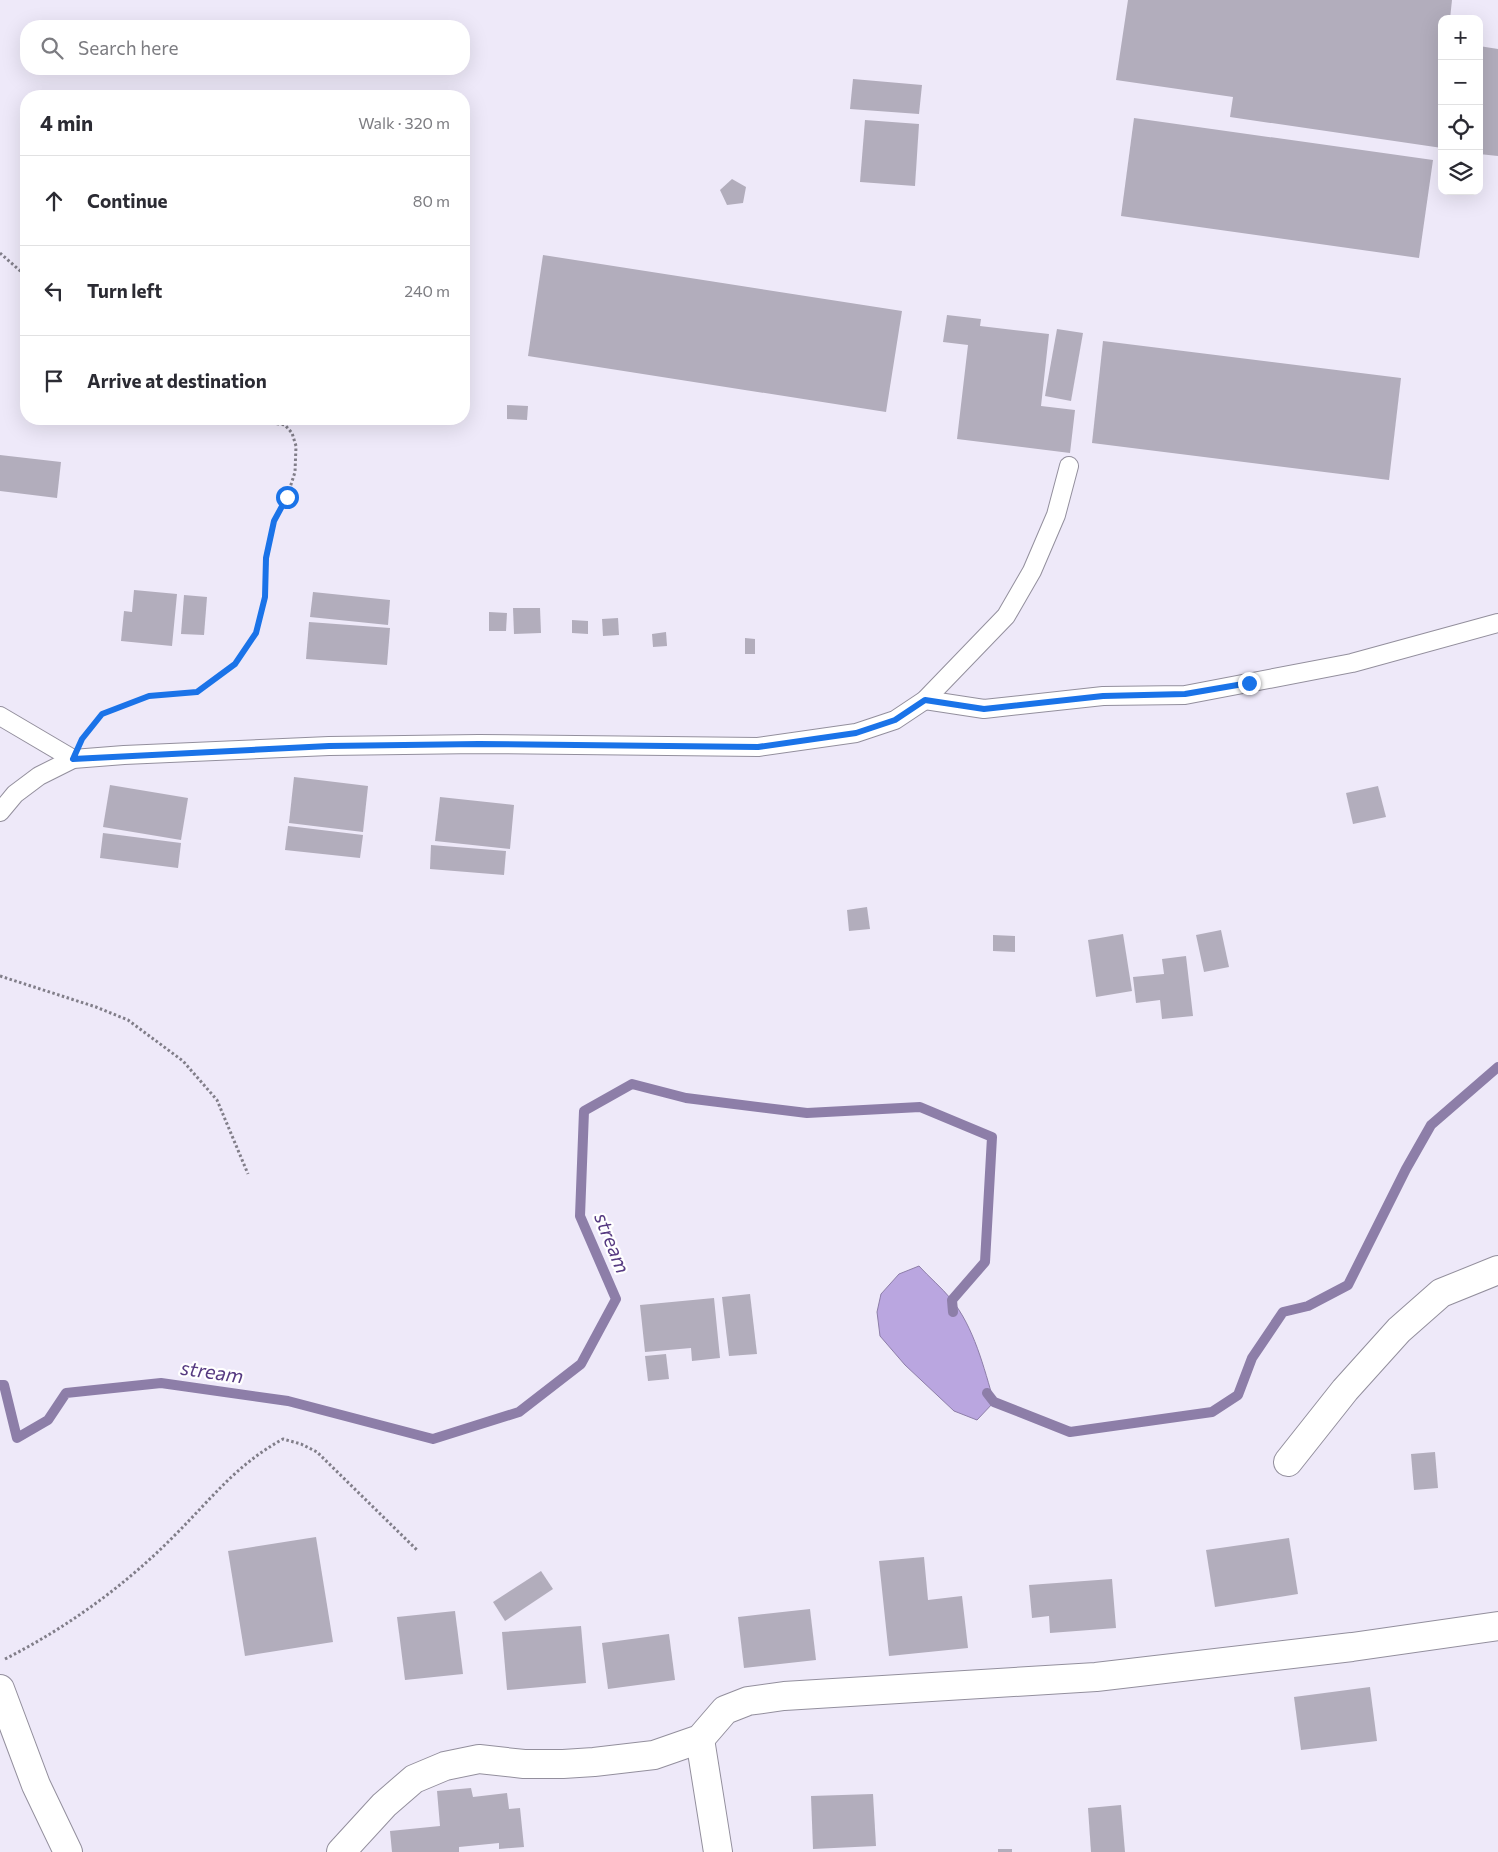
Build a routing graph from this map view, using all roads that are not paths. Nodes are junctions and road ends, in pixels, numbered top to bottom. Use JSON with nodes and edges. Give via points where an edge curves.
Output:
{"nodes":[{"id":1,"x":1069,"y":466,"type":"dead end"},
{"id":2,"x":1498,"y":623,"type":"edge"},
{"id":3,"x":925,"y":700,"type":"junction"},
{"id":4,"x":0,"y":716,"type":"edge"},
{"id":5,"x":73,"y":759,"type":"junction"},
{"id":6,"x":0,"y":812,"type":"edge"},
{"id":7,"x":1498,"y":1270,"type":"edge"},
{"id":8,"x":1288,"y":1462,"type":"dead end"},
{"id":9,"x":1498,"y":1626,"type":"edge"},
{"id":10,"x":0,"y":1689,"type":"edge"},
{"id":11,"x":700,"y":1739,"type":"junction"},
{"id":12,"x":68,"y":1852,"type":"edge"},
{"id":13,"x":341,"y":1852,"type":"edge"},
{"id":14,"x":718,"y":1852,"type":"edge"}],
"edges":[{"from":1,"to":3,"type":"lane","via":[[1056,515],[1032,571],[1006,616]]},
{"from":2,"to":3,"type":"lane","via":[[1352,663],[1185,694],[1103,696],[984,709]]},
{"from":3,"to":5,"type":"lane","via":[[895,720],[856,733],[758,747],[329,746]]},
{"from":4,"to":5,"type":"lane"},
{"from":5,"to":6,"type":"lane","via":[[39,776],[15,794]]},
{"from":7,"to":8,"type":"street","via":[[1441,1293],[1399,1330],[1345,1390]]},
{"from":9,"to":11,"type":"street","via":[[1096,1677],[784,1696],[748,1701],[725,1710]]},
{"from":10,"to":12,"type":"street","via":[[36,1784]]},
{"from":11,"to":13,"type":"street","via":[[654,1755],[594,1762],[524,1764],[479,1759],[445,1766],[414,1779],[384,1805]]},
{"from":11,"to":14,"type":"street"}]}
